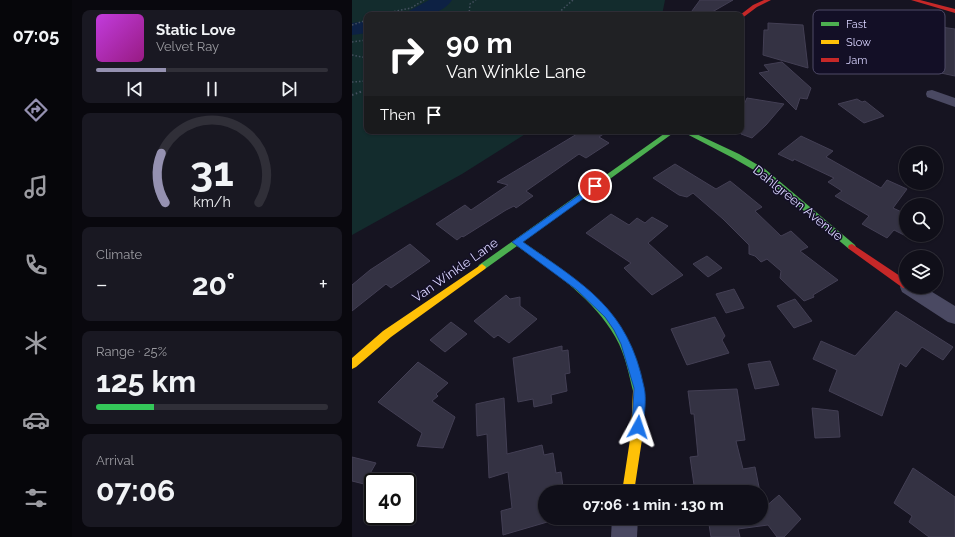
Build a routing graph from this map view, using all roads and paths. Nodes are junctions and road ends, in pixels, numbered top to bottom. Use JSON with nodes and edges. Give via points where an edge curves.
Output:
{"nodes":[{"id":1,"x":424,"y":0,"type":"edge"},
{"id":2,"x":476,"y":0,"type":"edge"},
{"id":3,"x":573,"y":0,"type":"edge"},
{"id":4,"x":768,"y":0,"type":"edge"},
{"id":5,"x":914,"y":0,"type":"edge"},
{"id":6,"x":955,"y":10,"type":"edge"},
{"id":7,"x":392,"y":12,"type":"edge"},
{"id":8,"x":469,"y":12,"type":"edge"},
{"id":9,"x":559,"y":12,"type":"edge"},
{"id":10,"x":744,"y":15,"type":"edge"},
{"id":11,"x":364,"y":21,"type":"edge"},
{"id":12,"x":352,"y":25,"type":"edge"},
{"id":13,"x":364,"y":40,"type":"edge"},
{"id":14,"x":352,"y":42,"type":"edge"},
{"id":15,"x":352,"y":56,"type":"edge"},
{"id":16,"x":364,"y":58,"type":"edge"},
{"id":17,"x":364,"y":81,"type":"edge"},
{"id":18,"x":352,"y":82,"type":"edge"},
{"id":19,"x":364,"y":91,"type":"edge"},
{"id":20,"x":932,"y":94,"type":"dead end"},
{"id":21,"x":352,"y":95,"type":"edge"},
{"id":22,"x":955,"y":103,"type":"edge"},
{"id":23,"x":669,"y":134,"type":"edge"},
{"id":24,"x":690,"y":134,"type":"edge"},
{"id":25,"x":517,"y":242,"type":"junction"},
{"id":26,"x":899,"y":280,"type":"edge"},
{"id":27,"x":919,"y":294,"type":"edge"},
{"id":28,"x":955,"y":316,"type":"edge"},
{"id":29,"x":352,"y":364,"type":"edge"},
{"id":30,"x":629,"y":485,"type":"edge"},
{"id":31,"x":625,"y":525,"type":"edge"},
{"id":32,"x":624,"y":537,"type":"edge"}],
"edges":[{"from":1,"to":7,"type":"path","via":[[411,8]]},
{"from":2,"to":8,"type":"path","via":[[470,4]]},
{"from":3,"to":9,"type":"path"},
{"from":4,"to":10,"type":"street"},
{"from":5,"to":6,"type":"street"},
{"from":11,"to":12,"type":"path"},
{"from":13,"to":14,"type":"path"},
{"from":15,"to":16,"type":"path"},
{"from":17,"to":18,"type":"path"},
{"from":19,"to":21,"type":"path"},
{"from":20,"to":22,"type":"street"},
{"from":23,"to":25,"type":"street","name":"Van Winkle Lane"},
{"from":24,"to":26,"type":"street","name":"Dahlgreen Avenue","via":[[762,171],[848,245]]},
{"from":25,"to":29,"type":"street","name":"Van Winkle Lane","via":[[387,334]]},
{"from":25,"to":30,"type":"street","via":[[592,297],[608,314],[626,343],[639,388],[640,414]]},
{"from":27,"to":28,"type":"street"},
{"from":31,"to":32,"type":"street"}]}
